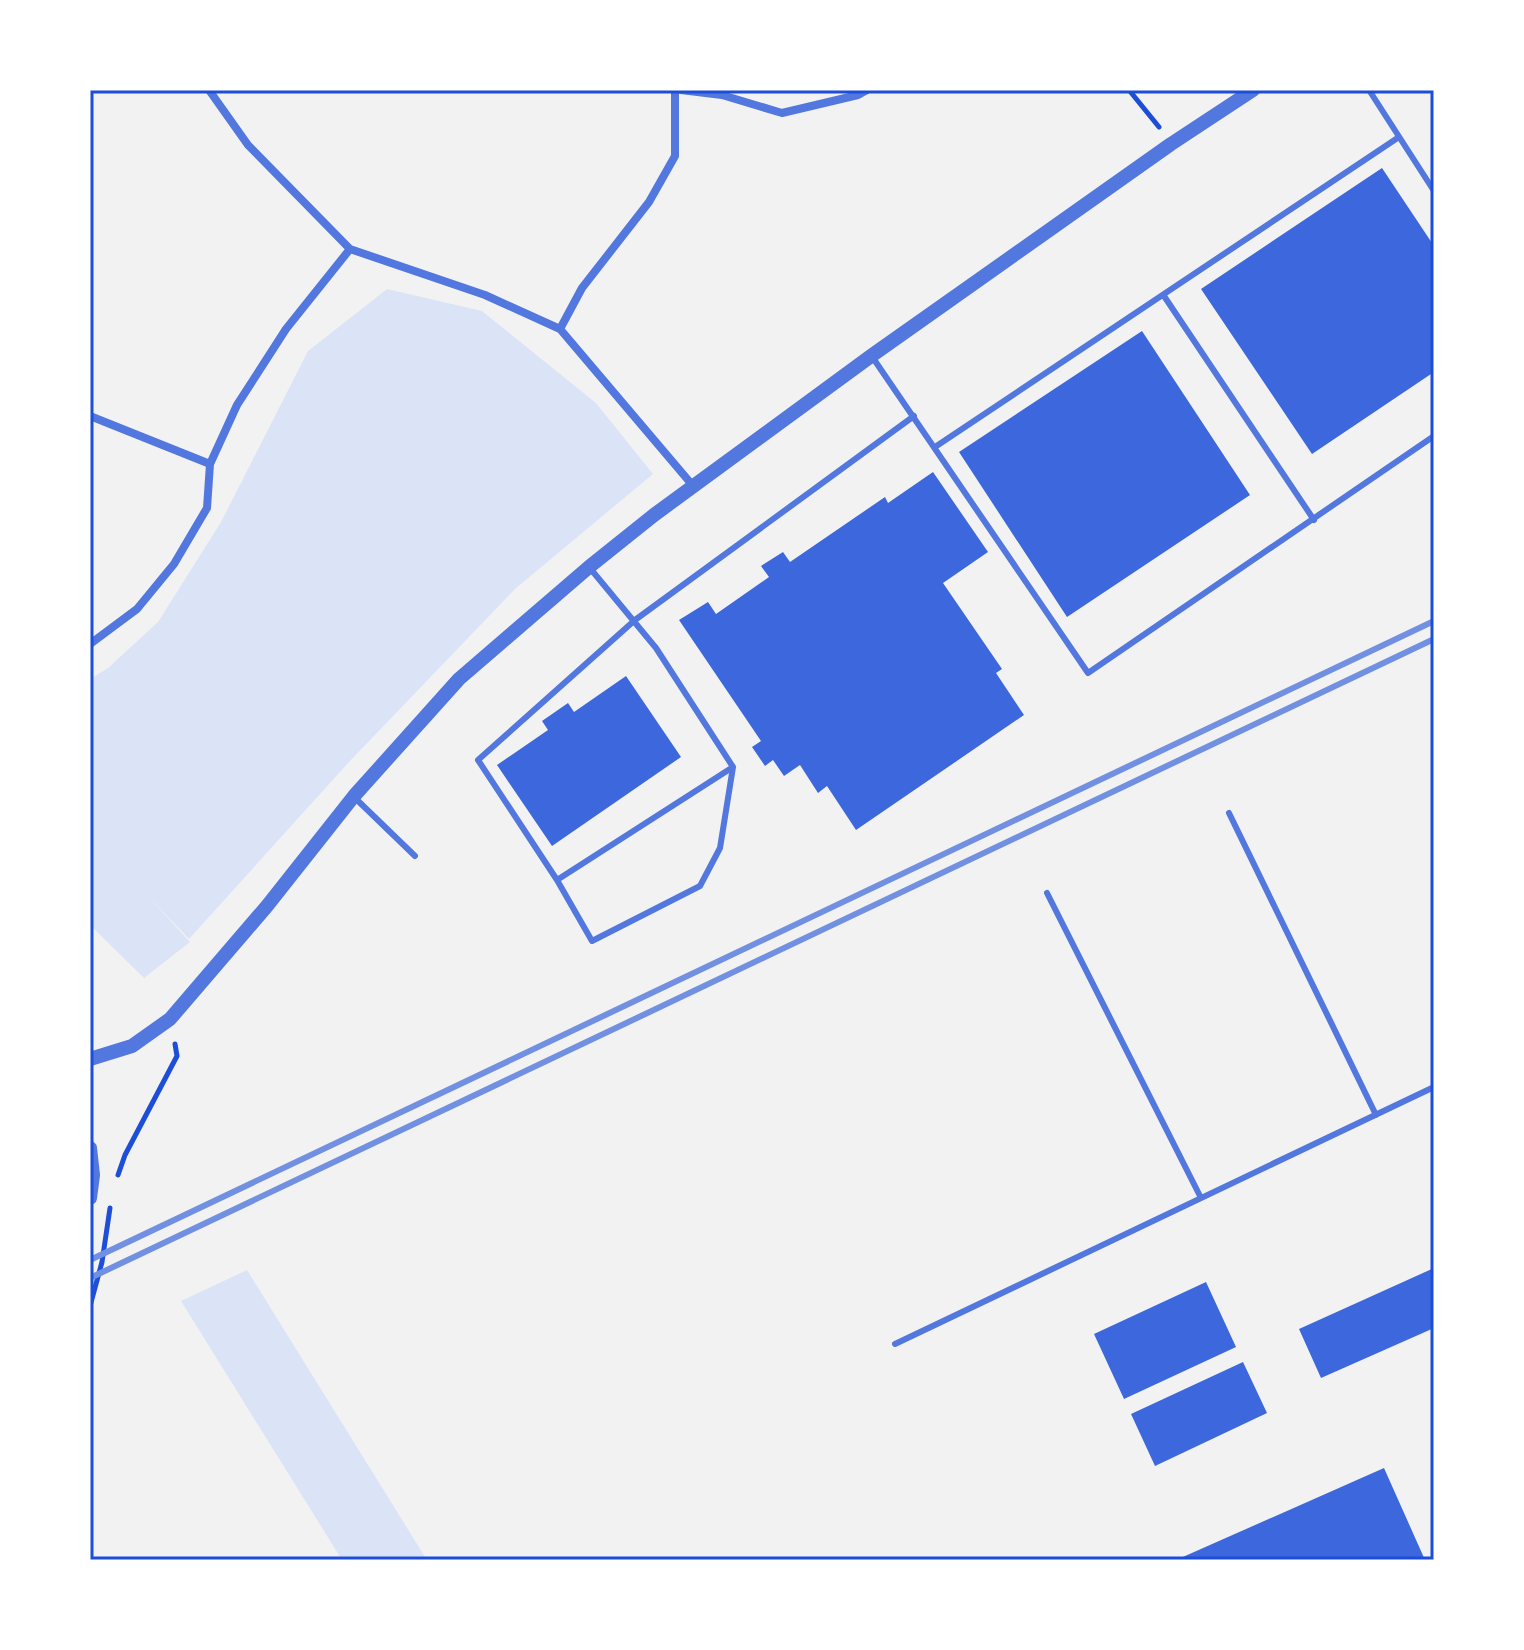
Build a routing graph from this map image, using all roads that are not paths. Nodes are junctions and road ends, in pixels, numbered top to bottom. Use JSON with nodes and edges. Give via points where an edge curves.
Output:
{"nodes":[{"id":1,"x":209,"y":90,"type":"edge"},
{"id":2,"x":678,"y":90,"type":"edge"},
{"id":3,"x":867,"y":90,"type":"edge"},
{"id":4,"x":1253,"y":90,"type":"edge"},
{"id":5,"x":1369,"y":90,"type":"edge"},
{"id":6,"x":1399,"y":137,"type":"junction"},
{"id":7,"x":1434,"y":191,"type":"edge"},
{"id":8,"x":350,"y":249,"type":"junction"},
{"id":9,"x":1164,"y":296,"type":"junction"},
{"id":10,"x":560,"y":329,"type":"junction"},
{"id":11,"x":871,"y":356,"type":"junction"},
{"id":12,"x":90,"y":416,"type":"edge"},
{"id":13,"x":914,"y":416,"type":"junction"},
{"id":14,"x":1434,"y":436,"type":"edge"},
{"id":15,"x":935,"y":447,"type":"junction"},
{"id":16,"x":210,"y":464,"type":"junction"},
{"id":17,"x":694,"y":487,"type":"junction"},
{"id":18,"x":1314,"y":520,"type":"junction"},
{"id":19,"x":589,"y":567,"type":"junction"},
{"id":20,"x":635,"y":620,"type":"junction"},
{"id":21,"x":90,"y":644,"type":"edge"},
{"id":22,"x":733,"y":767,"type":"junction"},
{"id":23,"x":354,"y":796,"type":"junction"},
{"id":24,"x":1229,"y":813,"type":"dead end"},
{"id":25,"x":415,"y":856,"type":"dead end"},
{"id":26,"x":557,"y":880,"type":"junction"},
{"id":27,"x":1047,"y":893,"type":"dead end"},
{"id":28,"x":90,"y":1059,"type":"edge"},
{"id":29,"x":1434,"y":1087,"type":"edge"},
{"id":30,"x":1376,"y":1115,"type":"junction"},
{"id":31,"x":90,"y":1148,"type":"edge"},
{"id":32,"x":90,"y":1198,"type":"edge"},
{"id":33,"x":1201,"y":1198,"type":"junction"},
{"id":34,"x":895,"y":1344,"type":"dead end"}],
"edges":[{"from":1,"to":8,"type":"street","via":[[248,145]]},
{"from":2,"to":3,"type":"street","via":[[722,95],[782,113]]},
{"from":2,"to":10,"type":"street","via":[[675,156],[649,202],[582,288]]},
{"from":4,"to":11,"type":"street"},
{"from":5,"to":6,"type":"lane"},
{"from":6,"to":7,"type":"lane"},
{"from":6,"to":9,"type":"lane"},
{"from":8,"to":10,"type":"street","via":[[485,295]]},
{"from":8,"to":16,"type":"street","via":[[286,329],[237,405]]},
{"from":9,"to":15,"type":"lane"},
{"from":9,"to":18,"type":"lane"},
{"from":10,"to":17,"type":"street"},
{"from":11,"to":13,"type":"lane"},
{"from":11,"to":17,"type":"street"},
{"from":12,"to":16,"type":"street"},
{"from":13,"to":15,"type":"lane"},
{"from":13,"to":20,"type":"lane"},
{"from":14,"to":18,"type":"lane"},
{"from":15,"to":18,"type":"lane","via":[[1088,673]]},
{"from":16,"to":21,"type":"street","via":[[207,508],[174,564],[137,609]]},
{"from":17,"to":19,"type":"street"},
{"from":19,"to":20,"type":"lane"},
{"from":19,"to":23,"type":"street","via":[[459,679]]},
{"from":20,"to":22,"type":"lane"},
{"from":20,"to":26,"type":"lane","via":[[478,760]]},
{"from":22,"to":26,"type":"lane"},
{"from":22,"to":26,"type":"lane","via":[[720,848],[700,886],[592,941]]},
{"from":23,"to":25,"type":"lane"},
{"from":23,"to":28,"type":"street","via":[[170,1019],[132,1046]]},
{"from":24,"to":30,"type":"lane"},
{"from":27,"to":33,"type":"lane"},
{"from":29,"to":30,"type":"lane"},
{"from":30,"to":33,"type":"lane"},
{"from":31,"to":32,"type":"street"},
{"from":33,"to":34,"type":"lane"}]}
